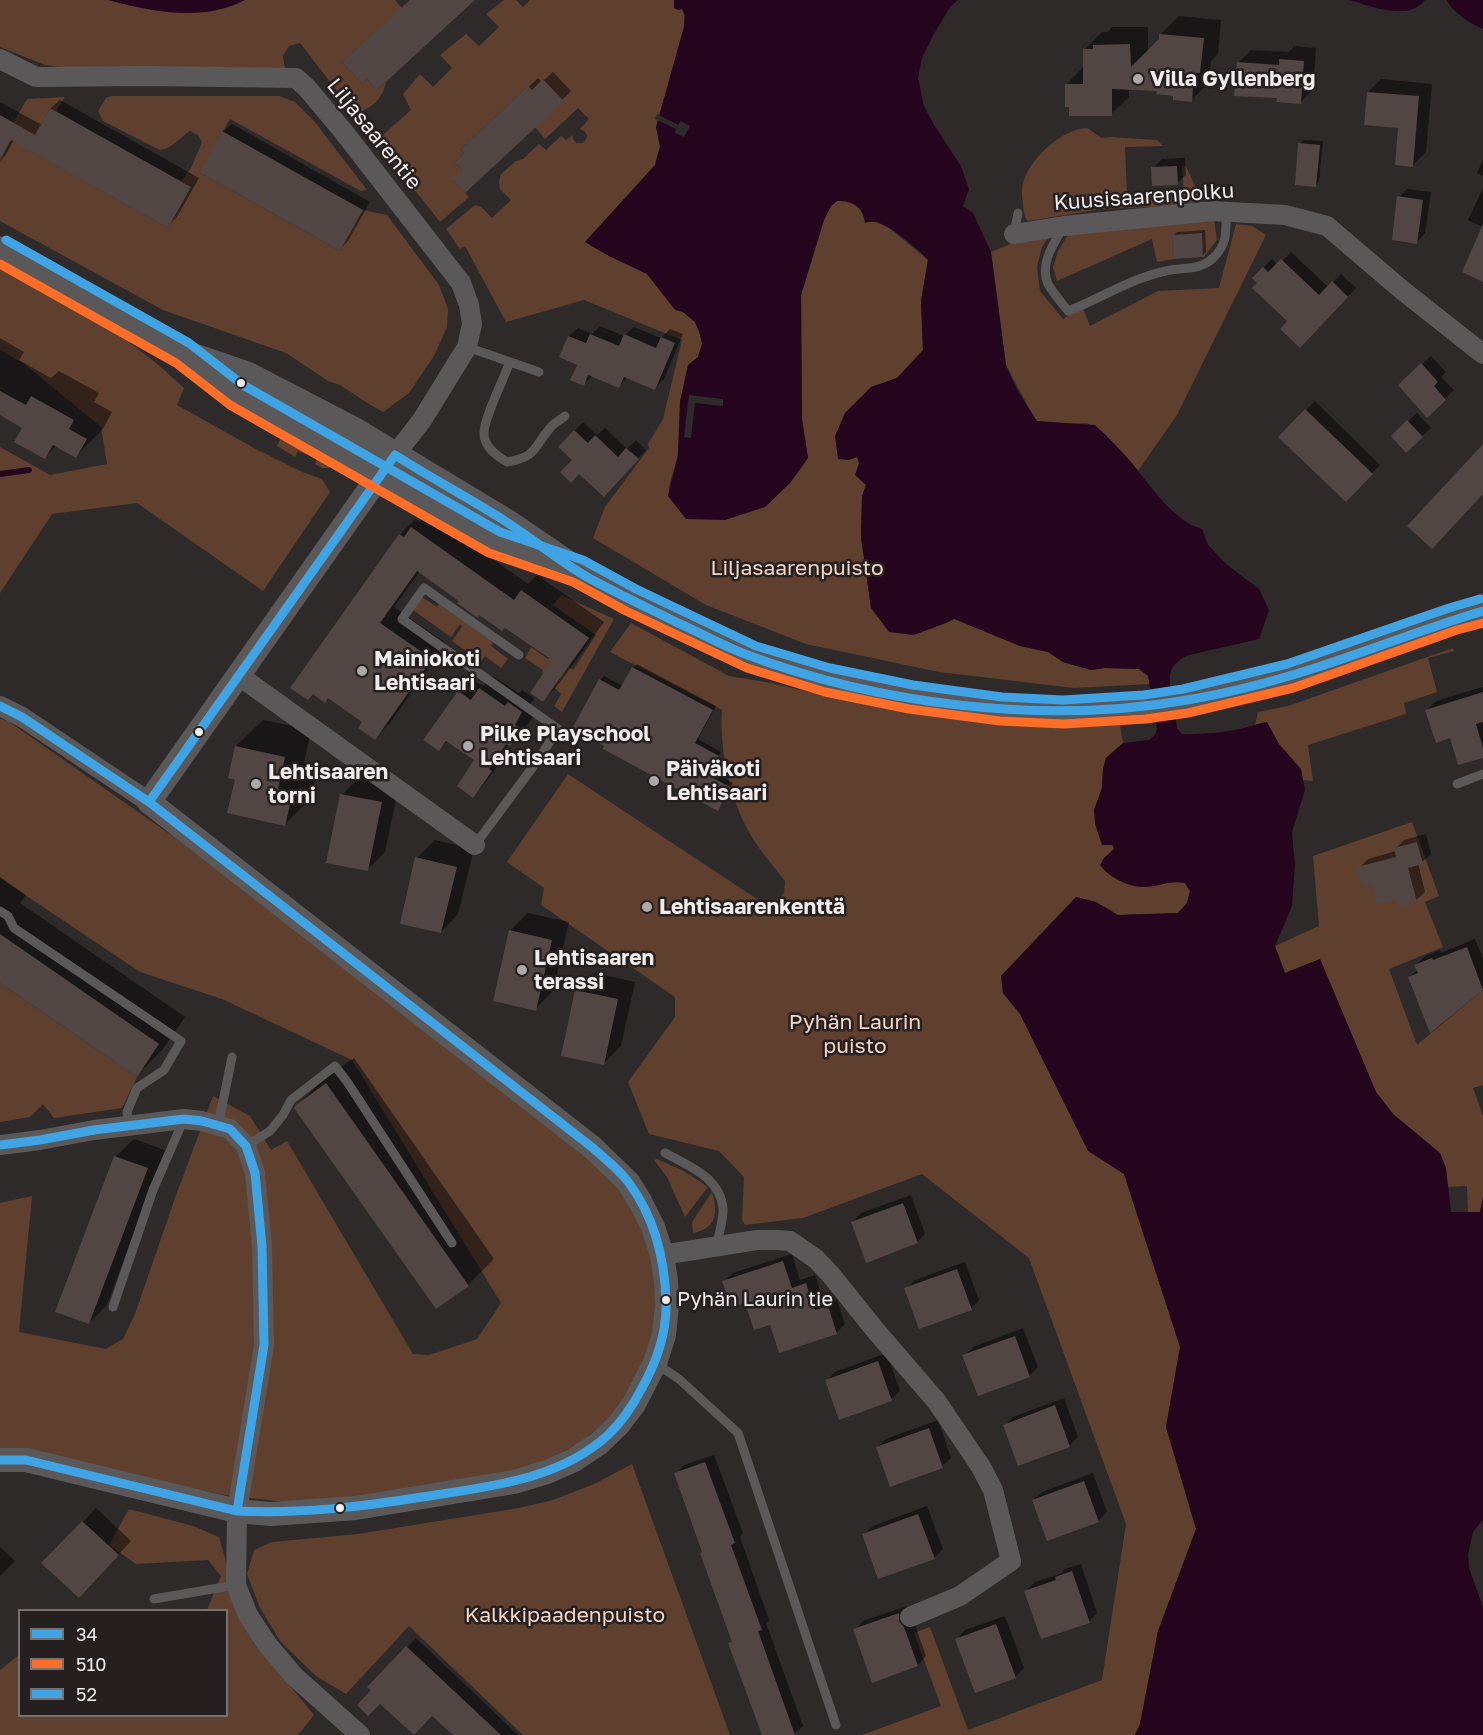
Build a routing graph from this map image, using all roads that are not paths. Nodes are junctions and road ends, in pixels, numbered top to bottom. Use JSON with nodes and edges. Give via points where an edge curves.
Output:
{"nodes":[{"id":1,"x":0,"y":59,"type":"edge"},
{"id":2,"x":1227,"y":212,"type":"junction"},
{"id":3,"x":1018,"y":213,"type":"dead end"},
{"id":4,"x":1064,"y":226,"type":"junction"},
{"id":5,"x":1014,"y":234,"type":"joint"},
{"id":6,"x":0,"y":250,"type":"edge"},
{"id":7,"x":467,"y":347,"type":"junction"},
{"id":8,"x":1483,"y":354,"type":"edge"},
{"id":9,"x":510,"y":362,"type":"junction"},
{"id":10,"x":539,"y":372,"type":"dead end"},
{"id":11,"x":565,"y":416,"type":"dead end"},
{"id":12,"x":387,"y":466,"type":"junction"},
{"id":13,"x":1483,"y":611,"type":"edge"},
{"id":14,"x":519,"y":655,"type":"dead end"},
{"id":15,"x":238,"y":675,"type":"junction"},
{"id":16,"x":0,"y":706,"type":"edge"},
{"id":17,"x":1483,"y":774,"type":"edge"},
{"id":18,"x":1457,"y":784,"type":"dead end"},
{"id":19,"x":149,"y":802,"type":"junction"},
{"id":20,"x":475,"y":845,"type":"joint"},
{"id":21,"x":0,"y":911,"type":"edge"},
{"id":22,"x":232,"y":1057,"type":"dead end"},
{"id":23,"x":184,"y":1119,"type":"junction"},
{"id":24,"x":129,"y":1126,"type":"junction"},
{"id":25,"x":218,"y":1126,"type":"junction"},
{"id":26,"x":0,"y":1145,"type":"edge"},
{"id":27,"x":246,"y":1146,"type":"junction"},
{"id":28,"x":665,"y":1153,"type":"dead end"},
{"id":29,"x":452,"y":1243,"type":"dead end"},
{"id":30,"x":717,"y":1246,"type":"junction"},
{"id":31,"x":662,"y":1255,"type":"junction"},
{"id":32,"x":113,"y":1307,"type":"dead end"},
{"id":33,"x":655,"y":1363,"type":"junction"},
{"id":34,"x":0,"y":1460,"type":"edge"},
{"id":35,"x":237,"y":1511,"type":"junction"},
{"id":36,"x":236,"y":1585,"type":"junction"},
{"id":37,"x":154,"y":1599,"type":"dead end"},
{"id":38,"x":910,"y":1617,"type":"dead end"},
{"id":39,"x":836,"y":1725,"type":"dead end"},
{"id":40,"x":360,"y":1735,"type":"edge"}],
"edges":[{"from":1,"to":7,"type":"street","name":"Liljasaarentie","via":[[36,77],[296,78],[344,131],[461,284],[472,324]]},
{"from":2,"to":4,"type":"street","name":"Kuusisaarenpolku"},
{"from":2,"to":4,"type":"lane","via":[[1225,244],[1203,266],[1167,270],[1133,280],[1068,311],[1048,283],[1045,266]]},
{"from":2,"to":8,"type":"street","name":"Kuusisaarenpolku","via":[[1285,215],[1327,226]]},
{"from":3,"to":5,"type":"lane"},
{"from":4,"to":5,"type":"street","name":"Kuusisaarenpolku"},
{"from":6,"to":12,"type":"main road","via":[[183,353],[236,395]]},
{"from":7,"to":9,"type":"lane"},
{"from":7,"to":12,"type":"street","name":"Liljasaarentie","via":[[422,420]]},
{"from":9,"to":10,"type":"lane"},
{"from":9,"to":11,"type":"lane","via":[[486,421],[484,435],[496,455],[507,462],[522,460]]},
{"from":12,"to":13,"type":"main road","via":[[507,522],[578,571],[752,657],[827,680],[1000,709],[1063,712],[1185,701],[1290,676]]},
{"from":12,"to":15,"type":"street"},
{"from":14,"to":20,"type":"lane","via":[[424,588],[402,619],[558,729]]},
{"from":15,"to":19,"type":"street"},
{"from":15,"to":20,"type":"street"},
{"from":16,"to":19,"type":"street"},
{"from":17,"to":18,"type":"lane"},
{"from":19,"to":31,"type":"street","via":[[593,1148],[628,1182],[653,1227]]},
{"from":21,"to":24,"type":"lane","via":[[14,928],[182,1041],[164,1070],[137,1088],[127,1112]]},
{"from":22,"to":25,"type":"lane"},
{"from":23,"to":24,"type":"street"},
{"from":23,"to":25,"type":"street"},
{"from":23,"to":32,"type":"lane","via":[[153,1190]]},
{"from":24,"to":26,"type":"street"},
{"from":25,"to":27,"type":"street","via":[[230,1129]]},
{"from":27,"to":29,"type":"lane","via":[[270,1131],[291,1100],[334,1066]]},
{"from":27,"to":35,"type":"street","via":[[255,1173],[262,1246],[264,1345]]},
{"from":28,"to":30,"type":"lane","via":[[706,1177],[720,1193],[724,1211]]},
{"from":30,"to":31,"type":"street"},
{"from":30,"to":38,"type":"street","via":[[757,1240],[790,1241],[816,1259],[937,1402],[993,1490],[1011,1561],[960,1596]]},
{"from":31,"to":33,"type":"street","via":[[666,1306],[664,1335]]},
{"from":33,"to":35,"type":"street","via":[[618,1425],[582,1455],[547,1472],[514,1482],[356,1508],[271,1514]]},
{"from":33,"to":39,"type":"lane","via":[[679,1379],[738,1433]]},
{"from":34,"to":35,"type":"street","via":[[62,1467]]},
{"from":35,"to":36,"type":"street"},
{"from":36,"to":37,"type":"lane"},
{"from":36,"to":40,"type":"street","via":[[248,1615],[267,1644],[294,1676]]}]}
